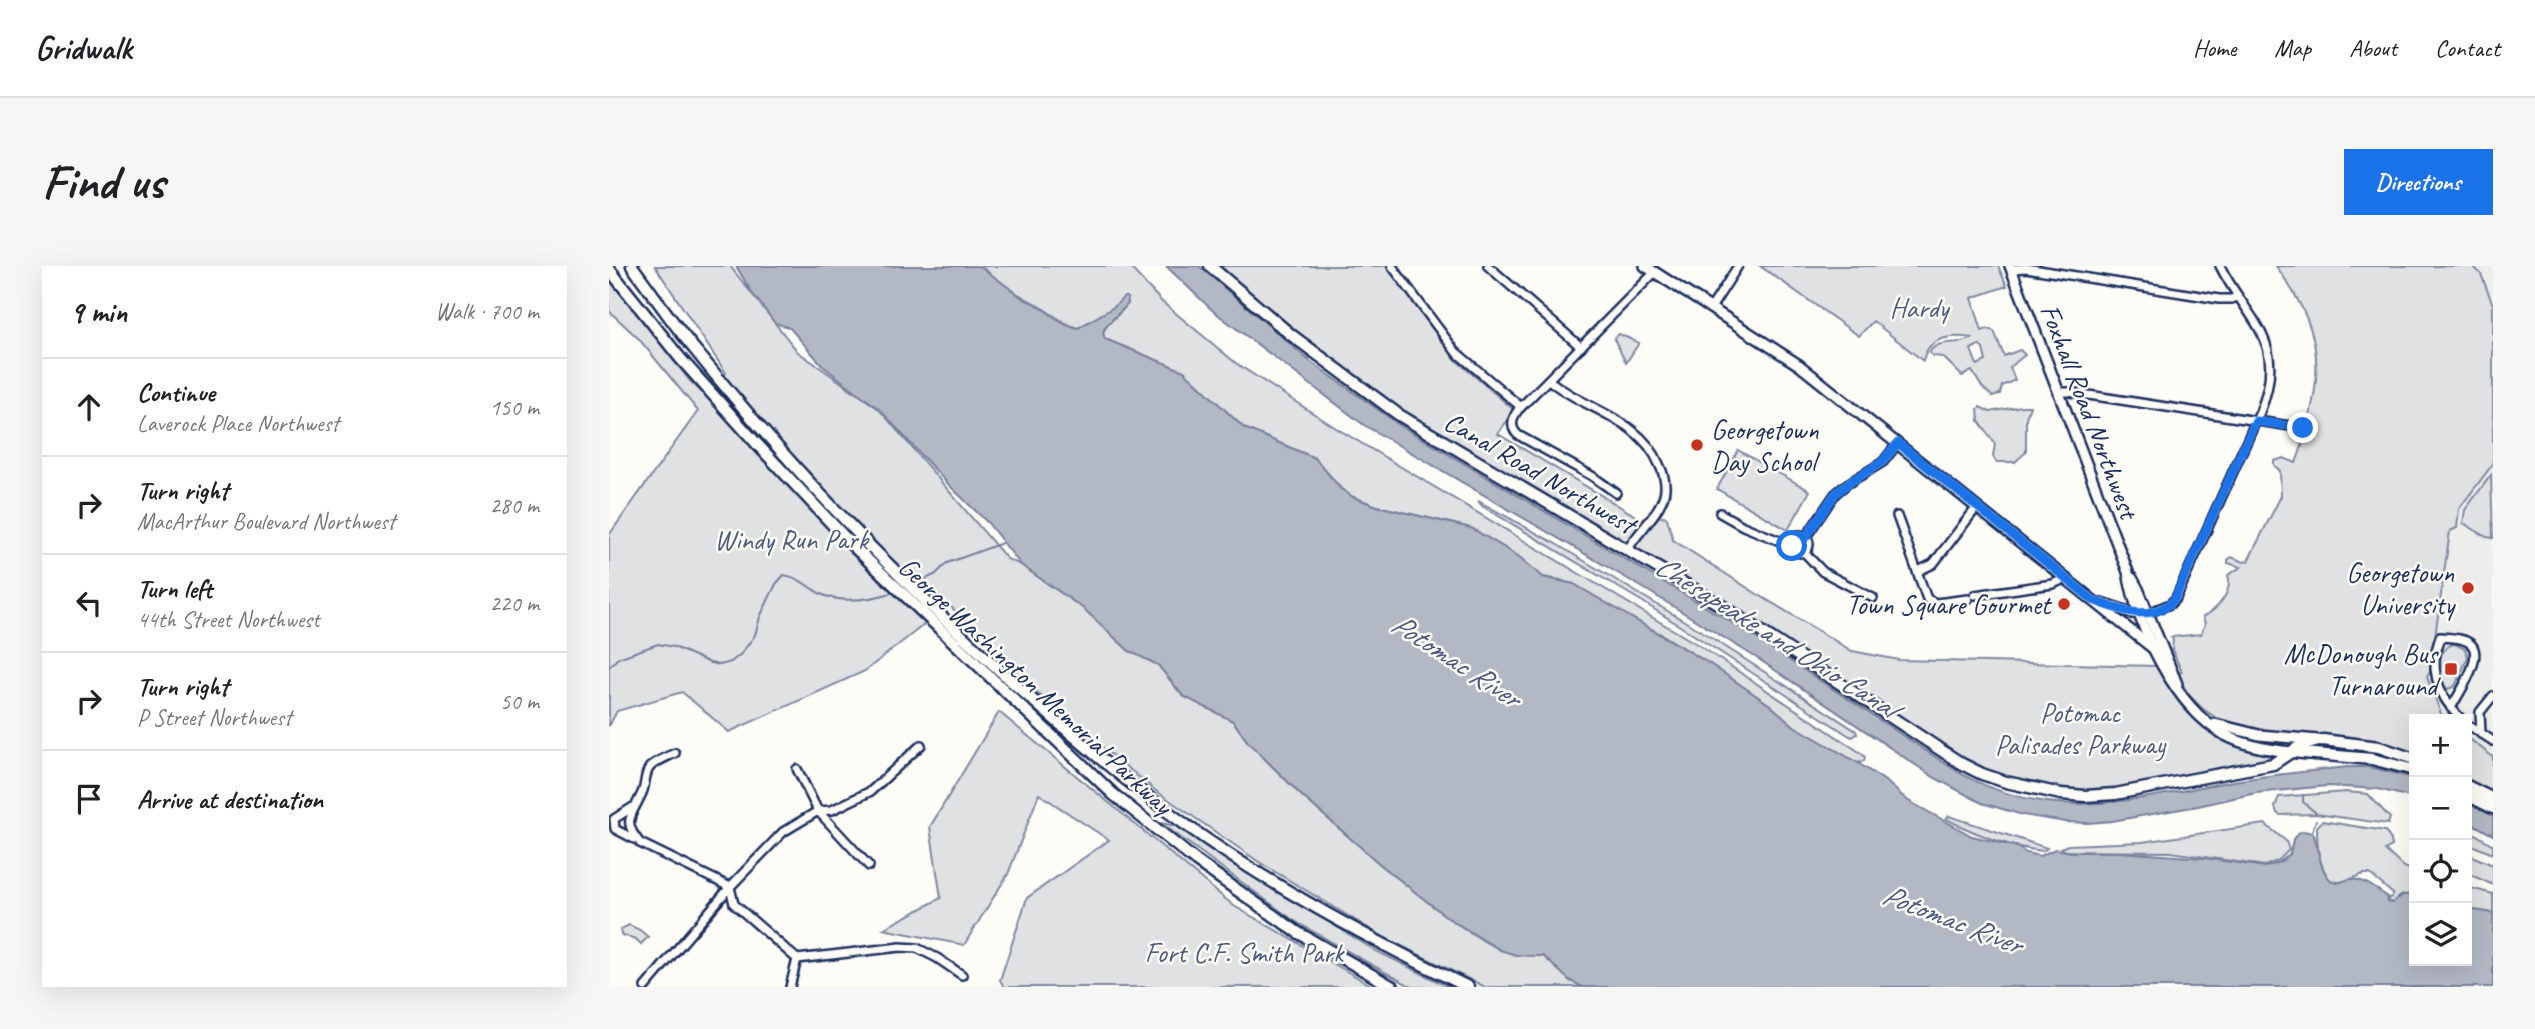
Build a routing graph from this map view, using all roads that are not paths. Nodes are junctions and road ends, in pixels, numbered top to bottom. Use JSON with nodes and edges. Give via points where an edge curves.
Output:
{"nodes":[{"id":1,"x":632,"y":266,"type":"edge"},
{"id":2,"x":1210,"y":266,"type":"edge"},
{"id":3,"x":1392,"y":266,"type":"edge"},
{"id":4,"x":1488,"y":266,"type":"edge"},
{"id":5,"x":1645,"y":266,"type":"edge"},
{"id":6,"x":1738,"y":266,"type":"edge"},
{"id":7,"x":2220,"y":266,"type":"edge"},
{"id":8,"x":2011,"y":267,"type":"edge"},
{"id":9,"x":609,"y":269,"type":"edge"},
{"id":10,"x":1655,"y":272,"type":"junction"},
{"id":11,"x":2238,"y":296,"type":"junction"},
{"id":12,"x":1711,"y":308,"type":"junction"},
{"id":13,"x":1581,"y":347,"type":"junction"},
{"id":14,"x":1549,"y":380,"type":"junction"},
{"id":15,"x":2059,"y":392,"type":"junction"},
{"id":16,"x":1521,"y":407,"type":"junction"},
{"id":17,"x":2256,"y":421,"type":"junction"},
{"id":18,"x":2303,"y":428,"type":"dead end"},
{"id":19,"x":1898,"y":443,"type":"junction"},
{"id":20,"x":1616,"y":493,"type":"dead end"},
{"id":21,"x":1977,"y":507,"type":"junction"},
{"id":22,"x":1720,"y":513,"type":"dead end"},
{"id":23,"x":1897,"y":516,"type":"dead end"},
{"id":24,"x":1806,"y":537,"type":"junction"},
{"id":25,"x":854,"y":538,"type":"junction"},
{"id":26,"x":1792,"y":546,"type":"junction"},
{"id":27,"x":1627,"y":549,"type":"junction"},
{"id":28,"x":1804,"y":552,"type":"junction"},
{"id":29,"x":1918,"y":571,"type":"junction"},
{"id":30,"x":2128,"y":572,"type":"junction"},
{"id":31,"x":2066,"y":578,"type":"junction"},
{"id":32,"x":2131,"y":591,"type":"junction"},
{"id":33,"x":1873,"y":598,"type":"dead end"},
{"id":34,"x":2093,"y":600,"type":"junction"},
{"id":35,"x":2113,"y":607,"type":"junction"},
{"id":36,"x":2144,"y":614,"type":"junction"},
{"id":37,"x":941,"y":624,"type":"junction"},
{"id":38,"x":2155,"y":650,"type":"junction"},
{"id":39,"x":2180,"y":693,"type":"junction"},
{"id":40,"x":2493,"y":696,"type":"edge"},
{"id":41,"x":2451,"y":708,"type":"junction"},
{"id":42,"x":2457,"y":714,"type":"edge"},
{"id":43,"x":2207,"y":721,"type":"junction"},
{"id":44,"x":2472,"y":728,"type":"edge"},
{"id":45,"x":2481,"y":734,"type":"junction"},
{"id":46,"x":2323,"y":740,"type":"junction"},
{"id":47,"x":2493,"y":741,"type":"edge"},
{"id":48,"x":921,"y":745,"type":"dead end"},
{"id":49,"x":2292,"y":752,"type":"junction"},
{"id":50,"x":675,"y":754,"type":"dead end"},
{"id":51,"x":2409,"y":757,"type":"edge"},
{"id":52,"x":797,"y":769,"type":"dead end"},
{"id":53,"x":2409,"y":769,"type":"edge"},
{"id":54,"x":2472,"y":788,"type":"edge"},
{"id":55,"x":2472,"y":798,"type":"edge"},
{"id":56,"x":2493,"y":799,"type":"edge"},
{"id":57,"x":634,"y":806,"type":"junction"},
{"id":58,"x":2493,"y":808,"type":"edge"},
{"id":59,"x":818,"y":811,"type":"junction"},
{"id":60,"x":640,"y":843,"type":"junction"},
{"id":61,"x":869,"y":866,"type":"dead end"},
{"id":62,"x":730,"y":887,"type":"junction"},
{"id":63,"x":797,"y":959,"type":"junction"},
{"id":64,"x":962,"y":975,"type":"dead end"},
{"id":65,"x":645,"y":987,"type":"edge"},
{"id":66,"x":790,"y":987,"type":"edge"},
{"id":67,"x":1393,"y":987,"type":"edge"},
{"id":68,"x":1468,"y":987,"type":"edge"}],
"edges":[{"from":1,"to":25,"type":"highway","name":"George Washington Memorial Parkway","via":[[703,361]]},
{"from":2,"to":27,"type":"highway","name":"Canal Road Northwest","via":[[1386,406]]},
{"from":3,"to":16,"type":"street","via":[[1456,352]]},
{"from":4,"to":13,"type":"street"},
{"from":5,"to":10,"type":"main road"},
{"from":6,"to":12,"type":"street"},
{"from":7,"to":11,"type":"street"},
{"from":8,"to":11,"type":"street","via":[[2219,299]]},
{"from":8,"to":15,"type":"main road","name":"Foxhall Road Northwest"},
{"from":9,"to":25,"type":"highway","name":"George Washington Memorial Parkway","via":[[757,444]]},
{"from":10,"to":12,"type":"main road"},
{"from":10,"to":13,"type":"street"},
{"from":11,"to":17,"type":"street","via":[[2261,330],[2269,357],[2267,389]]},
{"from":12,"to":19,"type":"main road","via":[[1800,365]]},
{"from":13,"to":14,"type":"street"},
{"from":14,"to":16,"type":"street"},
{"from":14,"to":27,"type":"street","via":[[1637,433],[1656,455],[1665,480],[1664,495]]},
{"from":15,"to":17,"type":"street"},
{"from":15,"to":30,"type":"main road","name":"Foxhall Road Northwest"},
{"from":16,"to":20,"type":"street","via":[[1514,431]]},
{"from":17,"to":18,"type":"street"},
{"from":17,"to":36,"type":"street","via":[[2174,600]]},
{"from":19,"to":21,"type":"main road"},
{"from":19,"to":24,"type":"street","via":[[1882,462],[1835,494]]},
{"from":21,"to":29,"type":"street","via":[[1933,565]]},
{"from":21,"to":31,"type":"main road"},
{"from":22,"to":26,"type":"street"},
{"from":23,"to":29,"type":"street"},
{"from":24,"to":26,"type":"street","via":[[1794,537]]},
{"from":24,"to":28,"type":"street","via":[[1809,546]]},
{"from":25,"to":37,"type":"highway","name":"George Washington Memorial Parkway"},
{"from":26,"to":28,"type":"street"},
{"from":27,"to":49,"type":"highway","name":"Canal Road Northwest","via":[[1762,631],[1966,766],[1994,779],[2061,794],[2098,796],[2273,764]]},
{"from":28,"to":33,"type":"street","via":[[1823,572]]},
{"from":29,"to":31,"type":"street","via":[[1927,599],[1936,603]]},
{"from":30,"to":32,"type":"main road","name":"Foxhall Road Northwest"},
{"from":30,"to":36,"type":"main road","name":"Foxhall Road Northwest"},
{"from":31,"to":34,"type":"main road"},
{"from":32,"to":35,"type":"main road"},
{"from":32,"to":36,"type":"main road","name":"Foxhall Road Northwest"},
{"from":34,"to":35,"type":"main road"},
{"from":34,"to":38,"type":"main road"},
{"from":35,"to":36,"type":"main road"},
{"from":36,"to":38,"type":"main road","name":"Foxhall Road Northwest"},
{"from":36,"to":39,"type":"main road","name":"Foxhall Road Northwest"},
{"from":37,"to":67,"type":"highway","name":"George Washington Memorial Parkway","via":[[1113,794],[1196,861],[1297,932]]},
{"from":37,"to":68,"type":"highway","name":"George Washington Memorial Parkway","via":[[1187,826],[1357,932]]},
{"from":38,"to":39,"type":"main road","name":"Foxhall Road Northwest"},
{"from":39,"to":43,"type":"main road","name":"Foxhall Road Northwest"},
{"from":40,"to":45,"type":"street","via":[[2480,712]]},
{"from":41,"to":41,"type":"street","via":[[2475,654],[2467,641],[2440,637],[2434,656],[2435,677]]},
{"from":41,"to":42,"type":"street"},
{"from":43,"to":46,"type":"main road","via":[[2259,735]]},
{"from":43,"to":49,"type":"main road","name":"Foxhall Road Northwest","via":[[2240,742]]},
{"from":44,"to":45,"type":"street"},
{"from":45,"to":47,"type":"street"},
{"from":46,"to":49,"type":"highway","name":"Canal Road Northwest"},
{"from":46,"to":51,"type":"highway","name":"Canal Road Northwest","via":[[2379,747]]},
{"from":48,"to":59,"type":"street","via":[[871,791],[832,810]]},
{"from":49,"to":53,"type":"highway","name":"Canal Road Northwest","via":[[2372,759]]},
{"from":50,"to":57,"type":"street","via":[[648,770]]},
{"from":52,"to":59,"type":"street"},
{"from":54,"to":56,"type":"highway"},
{"from":55,"to":58,"type":"highway"},
{"from":57,"to":60,"type":"street","via":[[630,831]]},
{"from":57,"to":60,"type":"street","via":[[618,815],[614,824]]},
{"from":59,"to":61,"type":"street"},
{"from":59,"to":62,"type":"street","via":[[783,832]]},
{"from":60,"to":62,"type":"street"},
{"from":62,"to":63,"type":"street","via":[[734,904]]},
{"from":62,"to":65,"type":"street"},
{"from":63,"to":64,"type":"street","via":[[918,948]]},
{"from":63,"to":66,"type":"street"}]}
